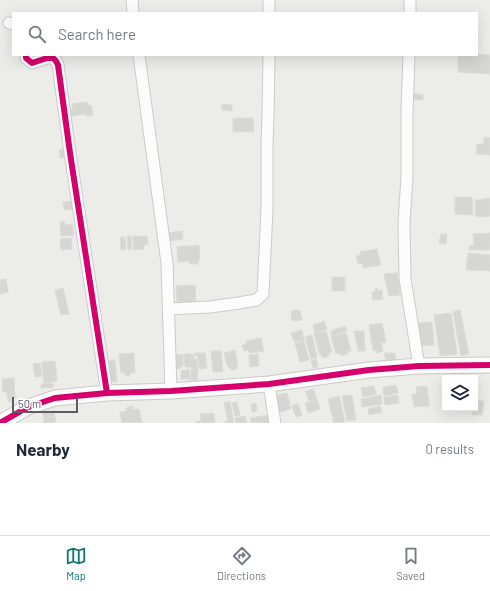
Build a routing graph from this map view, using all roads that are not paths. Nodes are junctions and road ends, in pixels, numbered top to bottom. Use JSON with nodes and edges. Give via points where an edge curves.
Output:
{"nodes":[{"id":1,"x":132,"y":0,"type":"edge"},
{"id":2,"x":269,"y":0,"type":"edge"},
{"id":3,"x":410,"y":0,"type":"edge"},
{"id":4,"x":134,"y":12,"type":"edge"},
{"id":5,"x":269,"y":12,"type":"edge"},
{"id":6,"x":410,"y":12,"type":"edge"},
{"id":7,"x":26,"y":56,"type":"edge"},
{"id":8,"x":139,"y":56,"type":"edge"},
{"id":9,"x":268,"y":56,"type":"edge"},
{"id":10,"x":409,"y":56,"type":"edge"},
{"id":11,"x":169,"y":309,"type":"junction"},
{"id":12,"x":490,"y":365,"type":"edge"},
{"id":13,"x":419,"y":366,"type":"junction"},
{"id":14,"x":269,"y":384,"type":"junction"},
{"id":15,"x":171,"y":391,"type":"junction"},
{"id":16,"x":107,"y":393,"type":"junction"},
{"id":17,"x":0,"y":421,"type":"edge"},
{"id":18,"x":275,"y":423,"type":"edge"}],
"edges":[{"from":1,"to":4,"type":"street"},
{"from":2,"to":5,"type":"street"},
{"from":3,"to":6,"type":"street"},
{"from":7,"to":16,"type":"street","via":[[32,63],[53,58],[58,65]]},
{"from":8,"to":11,"type":"street","via":[[167,263]]},
{"from":9,"to":11,"type":"street","via":[[267,209],[263,294],[256,300],[238,303]]},
{"from":10,"to":13,"type":"street","via":[[405,279]]},
{"from":11,"to":15,"type":"street"},
{"from":12,"to":13,"type":"street"},
{"from":13,"to":14,"type":"street"},
{"from":14,"to":15,"type":"street"},
{"from":14,"to":18,"type":"street"},
{"from":15,"to":16,"type":"street"},
{"from":16,"to":17,"type":"street","via":[[55,398],[28,407]]}]}
